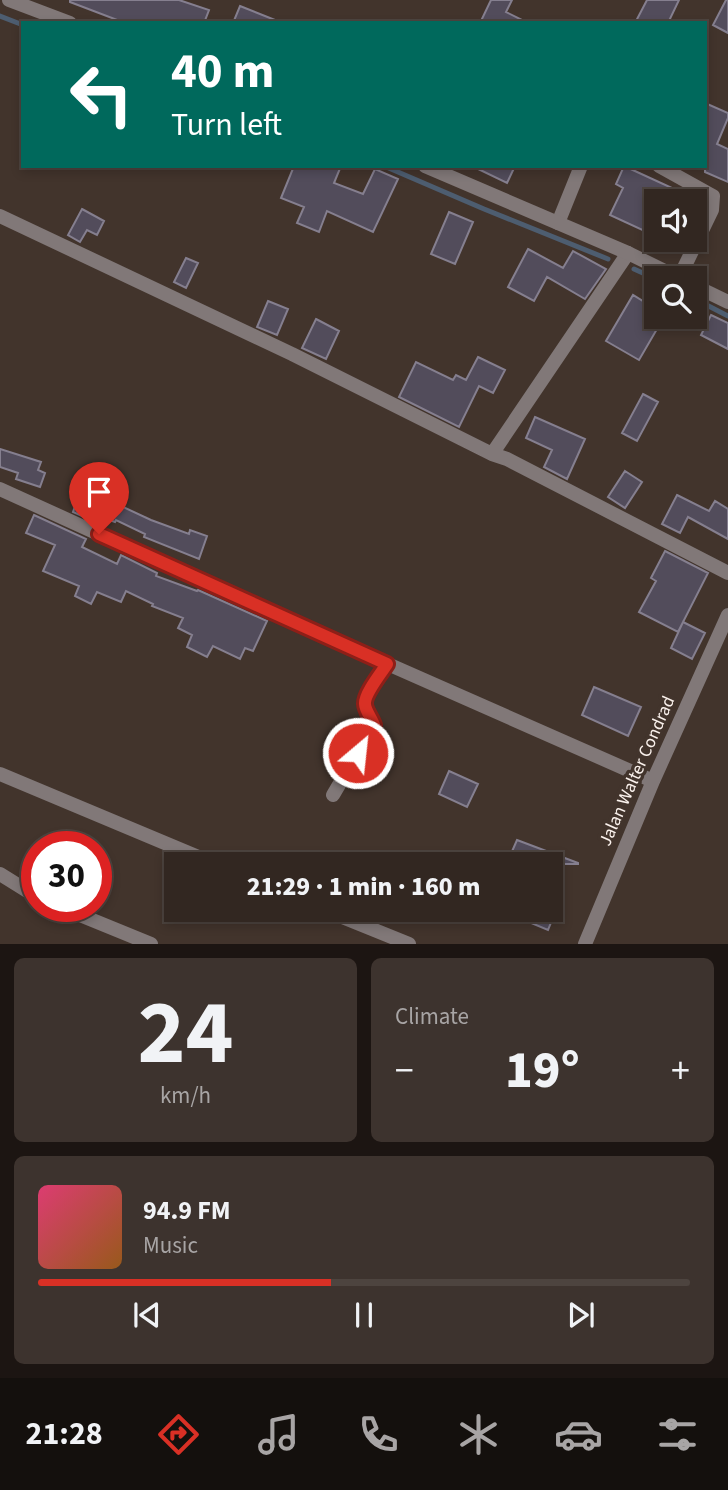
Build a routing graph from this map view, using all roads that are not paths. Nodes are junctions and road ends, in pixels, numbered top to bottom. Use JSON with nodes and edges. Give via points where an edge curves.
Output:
{"nodes":[{"id":1,"x":9,"y":0,"type":"edge"},
{"id":2,"x":65,"y":21,"type":"edge"},
{"id":3,"x":430,"y":168,"type":"edge"},
{"id":4,"x":580,"y":168,"type":"edge"},
{"id":5,"x":663,"y":168,"type":"edge"},
{"id":6,"x":0,"y":216,"type":"edge"},
{"id":7,"x":558,"y":223,"type":"junction"},
{"id":8,"x":628,"y":254,"type":"junction"},
{"id":9,"x":654,"y":266,"type":"edge"},
{"id":10,"x":685,"y":266,"type":"edge"},
{"id":11,"x":707,"y":292,"type":"edge"},
{"id":12,"x":728,"y":302,"type":"edge"},
{"id":13,"x":492,"y":454,"type":"junction"},
{"id":14,"x":0,"y":489,"type":"edge"},
{"id":15,"x":728,"y":573,"type":"edge"},
{"id":16,"x":728,"y":615,"type":"edge"},
{"id":17,"x":387,"y":664,"type":"junction"},
{"id":18,"x":0,"y":774,"type":"edge"},
{"id":19,"x":653,"y":781,"type":"junction"},
{"id":20,"x":332,"y":795,"type":"dead end"},
{"id":21,"x":186,"y":852,"type":"edge"},
{"id":22,"x":0,"y":874,"type":"edge"},
{"id":23,"x":21,"y":887,"type":"edge"},
{"id":24,"x":97,"y":922,"type":"edge"},
{"id":25,"x":355,"y":922,"type":"edge"},
{"id":26,"x":151,"y":944,"type":"edge"},
{"id":27,"x":409,"y":944,"type":"edge"},
{"id":28,"x":584,"y":944,"type":"edge"}],
"edges":[{"from":1,"to":2,"type":"street"},
{"from":3,"to":7,"type":"street"},
{"from":4,"to":7,"type":"street"},
{"from":5,"to":10,"type":"street","via":[[713,196],[712,210]]},
{"from":6,"to":13,"type":"street"},
{"from":7,"to":8,"type":"street"},
{"from":8,"to":9,"type":"street"},
{"from":8,"to":13,"type":"street"},
{"from":11,"to":12,"type":"street"},
{"from":13,"to":15,"type":"street"},
{"from":14,"to":17,"type":"street"},
{"from":16,"to":19,"type":"street","name":"Jalan Walter Condrad"},
{"from":17,"to":19,"type":"street"},
{"from":17,"to":20,"type":"street","via":[[365,702],[373,727]]},
{"from":18,"to":21,"type":"street"},
{"from":19,"to":28,"type":"street","name":"Jalan Walter Condrad"},
{"from":22,"to":23,"type":"street"},
{"from":24,"to":26,"type":"street"},
{"from":25,"to":27,"type":"street"}]}
